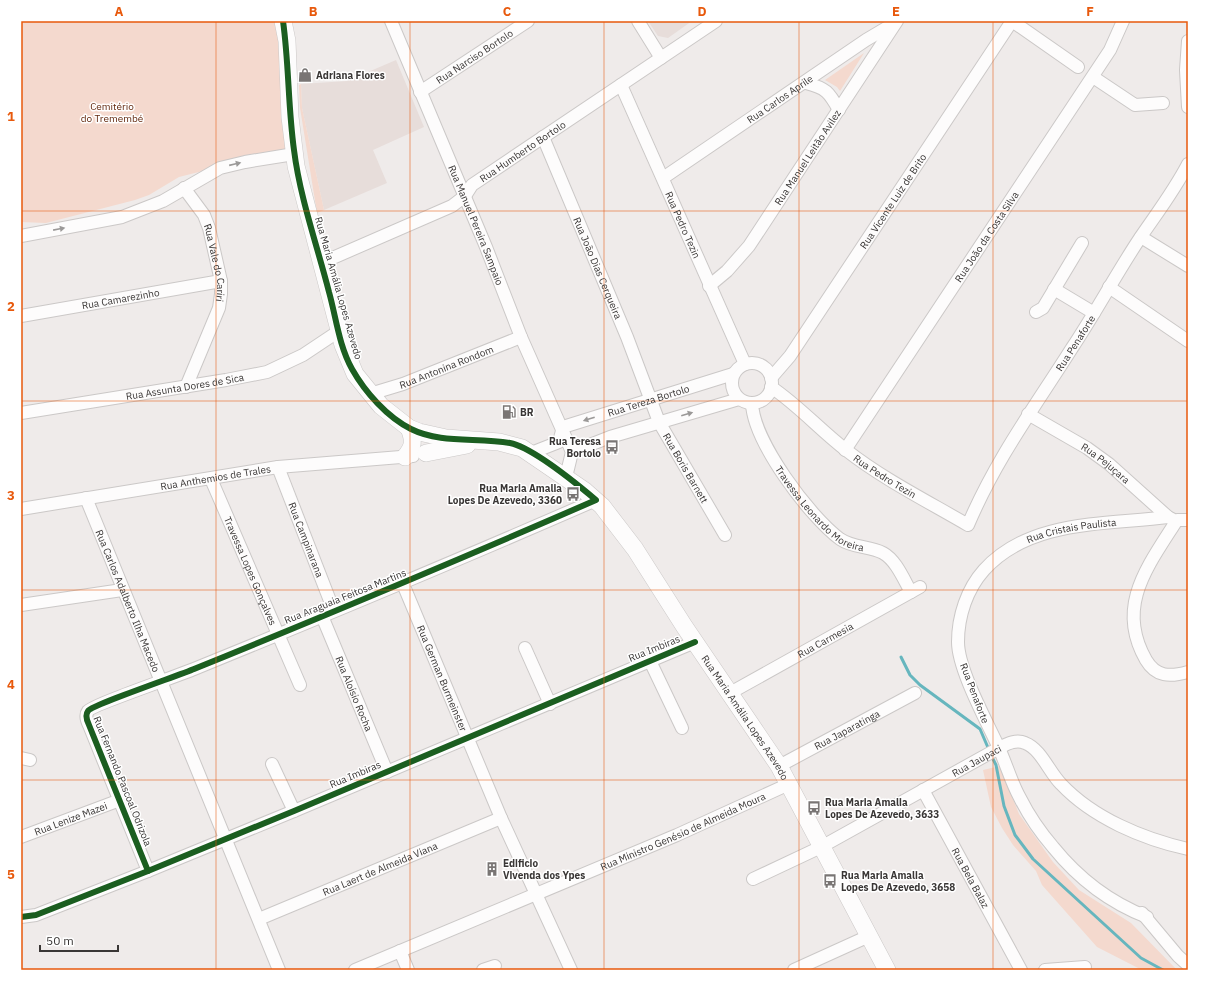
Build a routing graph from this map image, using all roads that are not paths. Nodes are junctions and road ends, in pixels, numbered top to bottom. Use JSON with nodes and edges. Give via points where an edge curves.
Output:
{"nodes":[{"id":1,"x":282,"y":21,"type":"edge"},
{"id":2,"x":290,"y":21,"type":"edge"},
{"id":3,"x":391,"y":21,"type":"edge"},
{"id":4,"x":528,"y":21,"type":"edge"},
{"id":5,"x":638,"y":21,"type":"edge"},
{"id":6,"x":716,"y":21,"type":"edge"},
{"id":7,"x":897,"y":21,"type":"edge"},
{"id":8,"x":1012,"y":21,"type":"edge"},
{"id":9,"x":1123,"y":21,"type":"edge"},
{"id":10,"x":287,"y":41,"type":"junction"},
{"id":11,"x":1188,"y":41,"type":"edge"},
{"id":12,"x":661,"y":58,"type":"junction"},
{"id":13,"x":1078,"y":67,"type":"dead end"},
{"id":14,"x":1093,"y":76,"type":"junction"},
{"id":15,"x":806,"y":83,"type":"junction"},
{"id":16,"x":621,"y":84,"type":"junction"},
{"id":17,"x":420,"y":92,"type":"junction"},
{"id":18,"x":1163,"y":103,"type":"dead end"},
{"id":19,"x":1188,"y":107,"type":"edge"},
{"id":20,"x":839,"y":110,"type":"junction"},
{"id":21,"x":543,"y":137,"type":"junction"},
{"id":22,"x":294,"y":154,"type":"junction"},
{"id":23,"x":1188,"y":164,"type":"edge"},
{"id":24,"x":663,"y":178,"type":"junction"},
{"id":25,"x":184,"y":188,"type":"junction"},
{"id":26,"x":464,"y":196,"type":"junction"},
{"id":27,"x":21,"y":236,"type":"edge"},
{"id":28,"x":1141,"y":237,"type":"junction"},
{"id":29,"x":1082,"y":243,"type":"dead end"},
{"id":30,"x":321,"y":264,"type":"junction"},
{"id":31,"x":1188,"y":266,"type":"edge"},
{"id":32,"x":221,"y":281,"type":"junction"},
{"id":33,"x":710,"y":286,"type":"junction"},
{"id":34,"x":1109,"y":287,"type":"junction"},
{"id":35,"x":1054,"y":289,"type":"junction"},
{"id":36,"x":1036,"y":312,"type":"dead end"},
{"id":37,"x":1094,"y":313,"type":"junction"},
{"id":38,"x":21,"y":316,"type":"edge"},
{"id":39,"x":339,"y":331,"type":"junction"},
{"id":40,"x":521,"y":337,"type":"junction"},
{"id":41,"x":1188,"y":341,"type":"edge"},
{"id":42,"x":746,"y":364,"type":"junction"},
{"id":43,"x":733,"y":374,"type":"junction"},
{"id":44,"x":771,"y":383,"type":"junction"},
{"id":45,"x":186,"y":387,"type":"junction"},
{"id":46,"x":370,"y":394,"type":"junction"},
{"id":47,"x":650,"y":399,"type":"junction"},
{"id":48,"x":739,"y":399,"type":"junction"},
{"id":49,"x":752,"y":403,"type":"junction"},
{"id":50,"x":21,"y":413,"type":"edge"},
{"id":51,"x":1028,"y":414,"type":"junction"},
{"id":52,"x":659,"y":422,"type":"junction"},
{"id":53,"x":563,"y":427,"type":"junction"},
{"id":54,"x":409,"y":428,"type":"junction"},
{"id":55,"x":439,"y":436,"type":"junction"},
{"id":56,"x":487,"y":441,"type":"junction"},
{"id":57,"x":845,"y":450,"type":"junction"},
{"id":58,"x":572,"y":452,"type":"junction"},
{"id":59,"x":531,"y":453,"type":"junction"},
{"id":60,"x":414,"y":455,"type":"junction"},
{"id":61,"x":278,"y":468,"type":"junction"},
{"id":62,"x":566,"y":477,"type":"junction"},
{"id":63,"x":211,"y":479,"type":"junction"},
{"id":64,"x":86,"y":498,"type":"junction"},
{"id":65,"x":596,"y":500,"type":"junction"},
{"id":66,"x":21,"y":509,"type":"edge"},
{"id":67,"x":1178,"y":519,"type":"edge"},
{"id":68,"x":968,"y":525,"type":"joint"},
{"id":69,"x":725,"y":535,"type":"dead end"},
{"id":70,"x":984,"y":570,"type":"joint"},
{"id":71,"x":403,"y":584,"type":"junction"},
{"id":72,"x":122,"y":590,"type":"junction"},
{"id":73,"x":915,"y":590,"type":"joint"},
{"id":74,"x":21,"y":605,"type":"edge"},
{"id":75,"x":334,"y":612,"type":"junction"},
{"id":76,"x":322,"y":616,"type":"junction"},
{"id":77,"x":277,"y":635,"type":"junction"},
{"id":78,"x":695,"y":642,"type":"junction"},
{"id":79,"x":525,"y":648,"type":"dead end"},
{"id":80,"x":650,"y":661,"type":"junction"},
{"id":81,"x":1188,"y":672,"type":"edge"},
{"id":82,"x":160,"y":682,"type":"junction"},
{"id":83,"x":300,"y":685,"type":"dead end"},
{"id":84,"x":730,"y":693,"type":"junction"},
{"id":85,"x":915,"y":693,"type":"dead end"},
{"id":86,"x":99,"y":704,"type":"joint"},
{"id":87,"x":550,"y":704,"type":"junction"},
{"id":88,"x":682,"y":728,"type":"dead end"},
{"id":89,"x":467,"y":737,"type":"junction"},
{"id":90,"x":991,"y":752,"type":"junction"},
{"id":91,"x":272,"y":764,"type":"dead end"},
{"id":92,"x":779,"y":766,"type":"junction"},
{"id":93,"x":387,"y":772,"type":"junction"},
{"id":94,"x":789,"y":784,"type":"junction"},
{"id":95,"x":923,"y":790,"type":"junction"},
{"id":96,"x":120,"y":800,"type":"junction"},
{"id":97,"x":294,"y":811,"type":"junction"},
{"id":98,"x":501,"y":818,"type":"junction"},
{"id":99,"x":21,"y":837,"type":"edge"},
{"id":100,"x":224,"y":839,"type":"junction"},
{"id":101,"x":821,"y":847,"type":"junction"},
{"id":102,"x":1188,"y":849,"type":"edge"},
{"id":103,"x":148,"y":871,"type":"junction"},
{"id":104,"x":753,"y":880,"type":"dead end"},
{"id":105,"x":535,"y":895,"type":"junction"},
{"id":106,"x":21,"y":917,"type":"edge"},
{"id":107,"x":259,"y":920,"type":"junction"},
{"id":108,"x":868,"y":936,"type":"junction"},
{"id":109,"x":400,"y":951,"type":"junction"},
{"id":110,"x":1188,"y":965,"type":"edge"},
{"id":111,"x":1084,"y":967,"type":"dead end"},
{"id":112,"x":1020,"y":968,"type":"edge"},
{"id":113,"x":279,"y":970,"type":"edge"},
{"id":114,"x":355,"y":970,"type":"edge"},
{"id":115,"x":408,"y":970,"type":"edge"},
{"id":116,"x":571,"y":970,"type":"edge"},
{"id":117,"x":794,"y":970,"type":"edge"},
{"id":118,"x":887,"y":970,"type":"edge"},
{"id":119,"x":1045,"y":970,"type":"edge"}],
"edges":[{"from":1,"to":10,"type":"main road","name":"Rua Maria Amália Lopes Azevedo"},
{"from":2,"to":10,"type":"main road","name":"Rua Maria Amália Lopes Azevedo"},
{"from":3,"to":17,"type":"street","name":"Rua Manuel Pereira Sampaio"},
{"from":4,"to":17,"type":"street","name":"Rua Narciso Bortolo"},
{"from":5,"to":12,"type":"street"},
{"from":6,"to":12,"type":"street","name":"Rua Humberto Bortolo"},
{"from":7,"to":15,"type":"street","name":"Rua Carlos Aprile"},
{"from":7,"to":20,"type":"street","name":"Rua Manuel Leitão Avilez"},
{"from":8,"to":13,"type":"street"},
{"from":8,"to":44,"type":"street","name":"Rua Vicente Luiz de Brito"},
{"from":9,"to":14,"type":"street","name":"Rua João da Costa Silva","via":[[1110,50]]},
{"from":10,"to":22,"type":"main road","name":"Rua Maria Amália Lopes Azevedo"},
{"from":11,"to":19,"type":"street"},
{"from":12,"to":16,"type":"street","name":"Rua Humberto Bortolo"},
{"from":14,"to":18,"type":"street","via":[[1135,105]]},
{"from":14,"to":57,"type":"street","name":"Rua João da Costa Silva"},
{"from":15,"to":20,"type":"street","via":[[819,86],[828,92]]},
{"from":15,"to":24,"type":"street","name":"Rua Carlos Aprile"},
{"from":16,"to":21,"type":"street","name":"Rua Humberto Bortolo"},
{"from":16,"to":24,"type":"street","name":"Rua Pedro Tezin"},
{"from":17,"to":26,"type":"street","name":"Rua Manuel Pereira Sampaio"},
{"from":20,"to":33,"type":"street","name":"Rua Manuel Leitão Avilez","via":[[749,246]]},
{"from":21,"to":26,"type":"street","name":"Rua Humberto Bortolo","via":[[472,185]]},
{"from":21,"to":47,"type":"street","name":"Rua João Dias Cerqueira"},
{"from":25,"to":22,"type":"street","one_way":true,"via":[[229,165]]},
{"from":22,"to":30,"type":"main road","name":"Rua Maria Amália Lopes Azevedo"},
{"from":23,"to":28,"type":"street","name":"Rua Penaforte"},
{"from":24,"to":33,"type":"street","name":"Rua Pedro Tezin"},
{"from":27,"to":25,"type":"street","one_way":true,"via":[[122,217],[152,207]]},
{"from":25,"to":32,"type":"street","name":"Rua Vale do Cariri","via":[[204,215]]},
{"from":26,"to":30,"type":"street","name":"Rua Humberto Bortolo","via":[[452,206]]},
{"from":26,"to":40,"type":"street","name":"Rua Manuel Pereira Sampaio"},
{"from":28,"to":31,"type":"street"},
{"from":28,"to":34,"type":"street","name":"Rua Penaforte"},
{"from":29,"to":35,"type":"street"},
{"from":30,"to":39,"type":"main road","name":"Rua Maria Amália Lopes Azevedo"},
{"from":32,"to":38,"type":"street","name":"Rua Camarezinho"},
{"from":32,"to":45,"type":"street","name":"Rua Vale do Cariri","via":[[219,308]]},
{"from":33,"to":42,"type":"street","name":"Rua Pedro Tezin"},
{"from":34,"to":37,"type":"street","name":"Rua Penaforte"},
{"from":34,"to":41,"type":"street"},
{"from":35,"to":36,"type":"street","via":[[1043,308]]},
{"from":35,"to":37,"type":"street"},
{"from":37,"to":51,"type":"street","name":"Rua Penaforte"},
{"from":39,"to":45,"type":"street","name":"Rua Assunta Dores de Sica","via":[[303,355],[268,372]]},
{"from":39,"to":46,"type":"main road","name":"Rua Maria Amália Lopes Azevedo","via":[[352,368]]},
{"from":40,"to":46,"type":"street","name":"Rua Antonina Rondom","via":[[403,384]]},
{"from":40,"to":53,"type":"street","name":"Rua Manuel Pereira Sampaio"},
{"from":42,"to":43,"type":"street"},
{"from":42,"to":44,"type":"street","via":[[764,367]]},
{"from":43,"to":47,"type":"street","name":"Rua Tereza Bortolo"},
{"from":43,"to":48,"type":"street","via":[[732,389]]},
{"from":44,"to":49,"type":"street","via":[[764,399]]},
{"from":44,"to":57,"type":"street","name":"Rua Pedro Tezin"},
{"from":45,"to":50,"type":"street","name":"Rua Assunta Dores de Sica"},
{"from":46,"to":54,"type":"main road","name":"Rua Maria Amália Lopes Azevedo","via":[[388,413]]},
{"from":47,"to":52,"type":"street","name":"Rua Boris Barnett"},
{"from":47,"to":53,"type":"street","name":"Rua Tereza Bortolo","one_way":true},
{"from":48,"to":49,"type":"street"},
{"from":52,"to":48,"type":"street","one_way":true},
{"from":49,"to":73,"type":"street","name":"Travessa Leonardo Moreira","via":[[752,414],[758,430],[805,506],[846,543],[879,551],[888,556]]},
{"from":51,"to":67,"type":"street","name":"Rua Pejuçara","via":[[1087,448]]},
{"from":51,"to":68,"type":"street","name":"Rua Penaforte","via":[[994,469]]},
{"from":52,"to":58,"type":"street"},
{"from":52,"to":69,"type":"street","name":"Rua Boris Barnett"},
{"from":53,"to":58,"type":"street","name":"Rua Manuel Pereira Sampaio"},
{"from":53,"to":59,"type":"street","via":[[559,442]]},
{"from":54,"to":55,"type":"main road","name":"Rua Maria Amália Lopes Azevedo"},
{"from":54,"to":60,"type":"main road","via":[[414,441]]},
{"from":55,"to":56,"type":"main road","name":"Rua Maria Amália Lopes Azevedo"},
{"from":55,"to":60,"type":"street","name":"Rua Anthemios de Trales","via":[[443,444]]},
{"from":56,"to":59,"type":"main road","name":"Rua Maria Amália Lopes Azevedo","via":[[511,444]]},
{"from":56,"to":60,"type":"main road"},
{"from":57,"to":68,"type":"street","name":"Rua Pedro Tezin"},
{"from":58,"to":62,"type":"street"},
{"from":59,"to":62,"type":"main road","name":"Rua Maria Amália Lopes Azevedo"},
{"from":60,"to":61,"type":"street","name":"Rua Anthemios de Trales"},
{"from":61,"to":63,"type":"street","name":"Rua Anthemios de Trales"},
{"from":61,"to":75,"type":"street","name":"Rua Campinarana"},
{"from":62,"to":65,"type":"main road","name":"Rua Maria Amália Lopes Azevedo"},
{"from":63,"to":64,"type":"street","name":"Rua Anthemios de Trales"},
{"from":63,"to":77,"type":"street","name":"Travessa Lopes Gonçalves"},
{"from":64,"to":66,"type":"street","name":"Rua Anthemios de Trales"},
{"from":64,"to":72,"type":"street","name":"Rua Carlos Adalberto Ilha Macedo"},
{"from":65,"to":71,"type":"street","name":"Rua Araguaia Feitosa Martins"},
{"from":65,"to":78,"type":"main road","name":"Rua Maria Amália Lopes Azevedo","via":[[635,549]]},
{"from":67,"to":70,"type":"street","name":"Rua Cristais Paulista","via":[[1049,531],[1012,547]]},
{"from":67,"to":81,"type":"street","via":[[1139,584],[1134,601],[1133,622],[1140,648],[1152,668],[1164,676]]},
{"from":70,"to":90,"type":"street","name":"Rua Penaforte","via":[[969,591],[959,623],[958,643]]},
{"from":71,"to":75,"type":"street","name":"Rua Araguaia Feitosa Martins"},
{"from":71,"to":89,"type":"street","name":"Rua German Burmeinster"},
{"from":72,"to":74,"type":"street"},
{"from":72,"to":82,"type":"street","name":"Rua Carlos Adalberto Ilha Macedo"},
{"from":73,"to":84,"type":"street","name":"Rua Carmesia"},
{"from":75,"to":76,"type":"street","name":"Rua Araguaia Feitosa Martins"},
{"from":76,"to":77,"type":"street","name":"Rua Araguaia Feitosa Martins"},
{"from":76,"to":93,"type":"street","name":"Rua Aloísio Rocha"},
{"from":77,"to":82,"type":"street","name":"Rua Araguaia Feitosa Martins"},
{"from":77,"to":83,"type":"street","name":"Travessa Lopes Gonçalves"},
{"from":78,"to":80,"type":"street","name":"Rua Imbiras"},
{"from":78,"to":84,"type":"main road","name":"Rua Maria Amália Lopes Azevedo"},
{"from":79,"to":87,"type":"street"},
{"from":80,"to":87,"type":"street","name":"Rua Imbiras"},
{"from":80,"to":88,"type":"street"},
{"from":82,"to":86,"type":"street","name":"Rua Araguaia Feitosa Martins"},
{"from":82,"to":100,"type":"street","name":"Rua Carlos Adalberto Ilha Macedo"},
{"from":84,"to":92,"type":"main road","name":"Rua Maria Amália Lopes Azevedo"},
{"from":85,"to":92,"type":"street","name":"Rua Japaratinga"},
{"from":86,"to":96,"type":"street","name":"Rua Fernando Pascoal Odrizola","via":[[88,710],[87,719]]},
{"from":87,"to":89,"type":"street","name":"Rua Imbiras"},
{"from":89,"to":93,"type":"street","name":"Rua Imbiras"},
{"from":89,"to":98,"type":"street","name":"Rua German Burmeinster"},
{"from":90,"to":95,"type":"street","name":"Rua Jaupaci"},
{"from":90,"to":102,"type":"street","name":"Rua Jaupaci","via":[[1010,742],[1025,743],[1038,753],[1060,783],[1088,807],[1152,838]]},
{"from":90,"to":110,"type":"street","name":"Rua Penaforte","via":[[1040,832],[1054,849],[1095,889],[1147,917]]},
{"from":91,"to":97,"type":"street"},
{"from":92,"to":94,"type":"main road","name":"Rua Maria Amália Lopes Azevedo"},
{"from":93,"to":97,"type":"street","name":"Rua Imbiras"},
{"from":94,"to":101,"type":"main road","name":"Rua Maria Amália Lopes Azevedo"},
{"from":94,"to":105,"type":"street","name":"Rua Ministro Genésio de Almeida Moura","via":[[698,826]]},
{"from":95,"to":101,"type":"street","name":"Rua Jaupaci"},
{"from":95,"to":112,"type":"street","name":"Rua Bela Balaz"},
{"from":96,"to":99,"type":"street","name":"Rua Lenize Mazei"},
{"from":96,"to":103,"type":"street","name":"Rua Fernando Pascoal Odrizola"},
{"from":97,"to":100,"type":"street","name":"Rua Imbiras"},
{"from":98,"to":105,"type":"street","name":"Rua German Burmeinster"},
{"from":98,"to":107,"type":"street","name":"Rua Laert de Almeida Viana"},
{"from":100,"to":103,"type":"street","name":"Rua Imbiras"},
{"from":100,"to":107,"type":"street","name":"Rua Carlos Adalberto Ilha Macedo"},
{"from":101,"to":104,"type":"street","name":"Rua Jaupaci"},
{"from":101,"to":108,"type":"main road","name":"Rua Maria Amália Lopes Azevedo"},
{"from":103,"to":106,"type":"street","name":"Rua Imbiras","via":[[49,910]]},
{"from":105,"to":109,"type":"street","name":"Rua Ministro Genésio de Almeida Moura"},
{"from":105,"to":116,"type":"street","name":"Rua German Burmeinster"},
{"from":107,"to":113,"type":"street","name":"Rua Carlos Adalberto Ilha Macedo"},
{"from":108,"to":117,"type":"street"},
{"from":108,"to":118,"type":"main road","name":"Rua Maria Amália Lopes Azevedo"},
{"from":109,"to":114,"type":"street","name":"Rua Ministro Genésio de Almeida Moura"},
{"from":109,"to":115,"type":"street"},
{"from":111,"to":119,"type":"street"}]}
